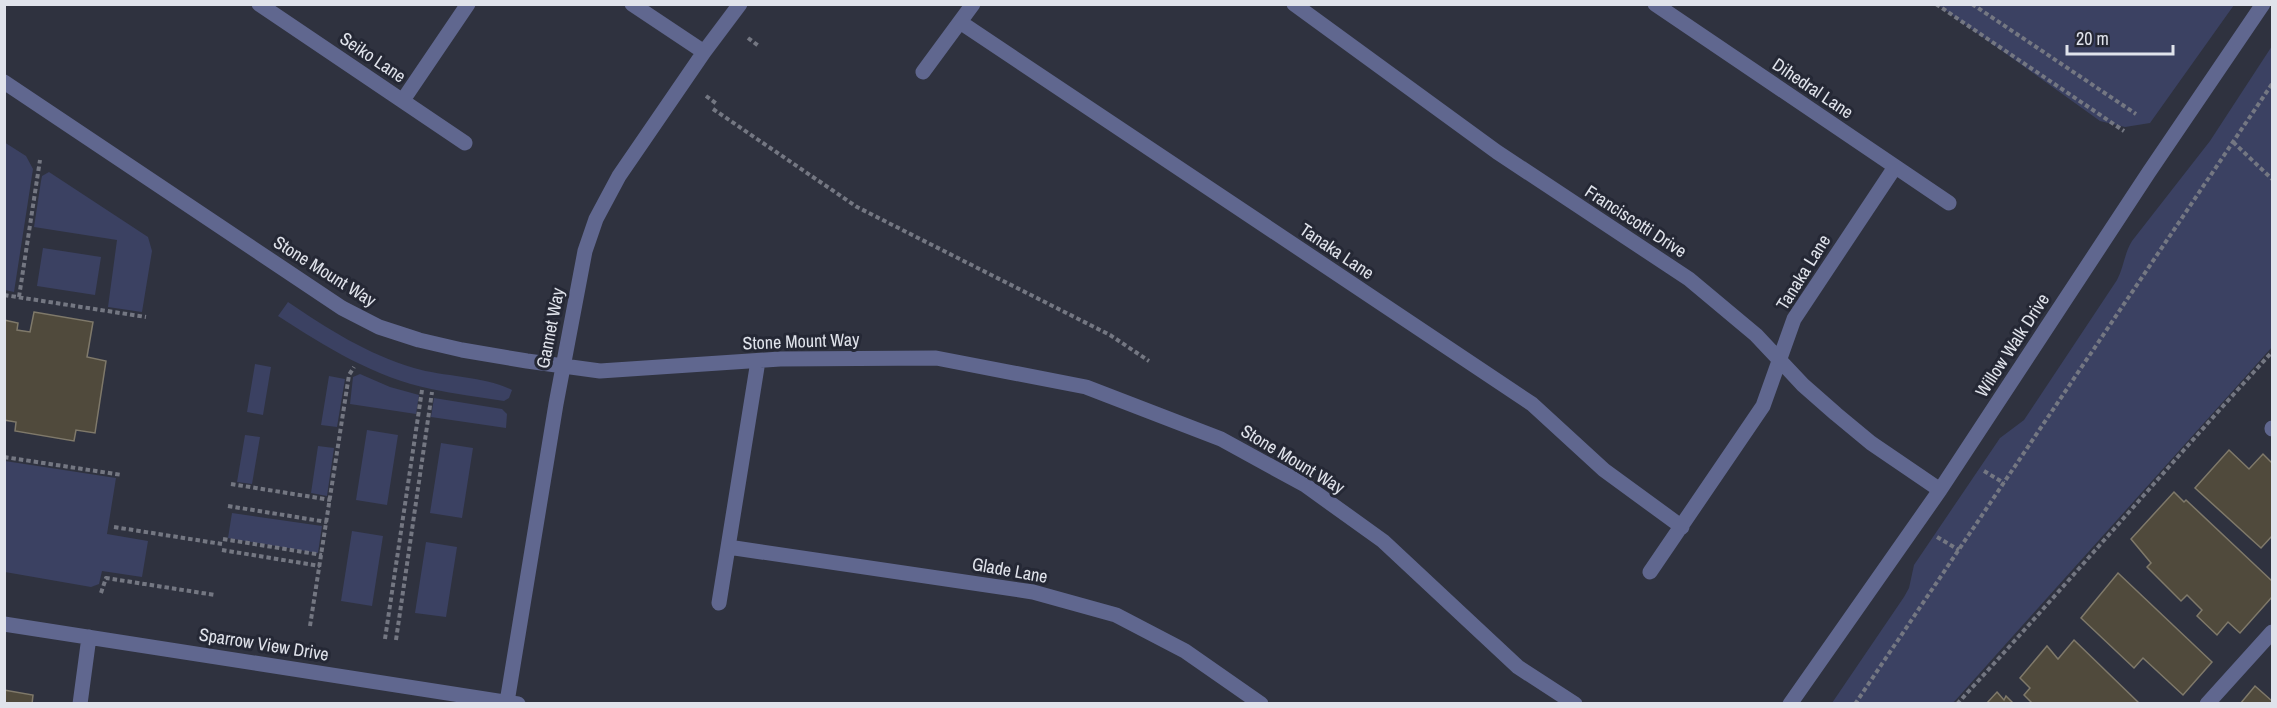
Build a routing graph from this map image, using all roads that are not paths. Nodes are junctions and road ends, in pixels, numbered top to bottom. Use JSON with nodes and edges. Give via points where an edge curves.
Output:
{"nodes":[{"id":1,"x":259,"y":4,"type":"edge"},
{"id":2,"x":468,"y":4,"type":"edge"},
{"id":3,"x":632,"y":4,"type":"edge"},
{"id":4,"x":740,"y":4,"type":"edge"},
{"id":5,"x":973,"y":4,"type":"edge"},
{"id":6,"x":1294,"y":4,"type":"edge"},
{"id":7,"x":1655,"y":4,"type":"edge"},
{"id":8,"x":2263,"y":4,"type":"edge"},
{"id":9,"x":960,"y":22,"type":"junction"},
{"id":10,"x":704,"y":52,"type":"junction"},
{"id":11,"x":923,"y":72,"type":"dead end"},
{"id":12,"x":4,"y":82,"type":"edge"},
{"id":13,"x":403,"y":100,"type":"junction"},
{"id":14,"x":465,"y":142,"type":"dead end"},
{"id":15,"x":1895,"y":167,"type":"junction"},
{"id":16,"x":1949,"y":203,"type":"dead end"},
{"id":17,"x":758,"y":361,"type":"junction"},
{"id":18,"x":1780,"y":361,"type":"junction"},
{"id":19,"x":563,"y":366,"type":"junction"},
{"id":20,"x":1940,"y":490,"type":"junction"},
{"id":21,"x":1682,"y":527,"type":"junction"},
{"id":22,"x":728,"y":547,"type":"junction"},
{"id":23,"x":1650,"y":572,"type":"dead end"},
{"id":24,"x":719,"y":603,"type":"dead end"},
{"id":25,"x":4,"y":624,"type":"edge"},
{"id":26,"x":2272,"y":632,"type":"edge"},
{"id":27,"x":89,"y":637,"type":"junction"},
{"id":28,"x":1566,"y":701,"type":"edge"},
{"id":29,"x":513,"y":703,"type":"edge"},
{"id":30,"x":80,"y":704,"type":"edge"},
{"id":31,"x":1261,"y":704,"type":"edge"},
{"id":32,"x":1790,"y":704,"type":"edge"},
{"id":33,"x":2207,"y":704,"type":"edge"}],
"edges":[{"from":1,"to":13,"type":"street","name":"Seiko Lane"},
{"from":2,"to":13,"type":"street"},
{"from":3,"to":10,"type":"street"},
{"from":4,"to":10,"type":"street","name":"Gannet Way"},
{"from":5,"to":9,"type":"street"},
{"from":6,"to":18,"type":"street","name":"Franciscotti Drive","via":[[1497,152],[1689,279],[1748,327]]},
{"from":7,"to":15,"type":"street","name":"Dihedral Lane"},
{"from":8,"to":20,"type":"street","name":"Willow Walk Drive"},
{"from":9,"to":11,"type":"street"},
{"from":9,"to":21,"type":"street","name":"Tanaka Lane","via":[[1532,404],[1604,470]]},
{"from":10,"to":19,"type":"street","name":"Gannet Way","via":[[620,176],[596,219],[585,251]]},
{"from":12,"to":19,"type":"street","name":"Stone Mount Way","via":[[342,308],[379,327],[462,350]]},
{"from":13,"to":14,"type":"street","name":"Seiko Lane"},
{"from":15,"to":16,"type":"street","name":"Dihedral Lane"},
{"from":15,"to":18,"type":"street","name":"Tanaka Lane","via":[[1794,320]]},
{"from":17,"to":19,"type":"street","name":"Stone Mount Way","via":[[600,371]]},
{"from":17,"to":22,"type":"street"},
{"from":17,"to":28,"type":"street","name":"Stone Mount Way","via":[[936,358],[1086,387],[1221,439],[1305,485],[1383,541],[1518,667]]},
{"from":18,"to":20,"type":"street","name":"Franciscotti Drive","via":[[1871,443]]},
{"from":18,"to":21,"type":"street","name":"Tanaka Lane","via":[[1763,406]]},
{"from":19,"to":29,"type":"street","name":"Gannet Way"},
{"from":20,"to":32,"type":"street","name":"Willow Walk Drive"},
{"from":21,"to":23,"type":"street","name":"Tanaka Lane"},
{"from":22,"to":24,"type":"street"},
{"from":22,"to":31,"type":"street","name":"Glade Lane","via":[[1033,592],[1116,615],[1185,651]]},
{"from":25,"to":27,"type":"street","name":"Sparrow View Drive"},
{"from":26,"to":33,"type":"street"},
{"from":27,"to":29,"type":"street","name":"Sparrow View Drive"},
{"from":27,"to":30,"type":"street"}]}
